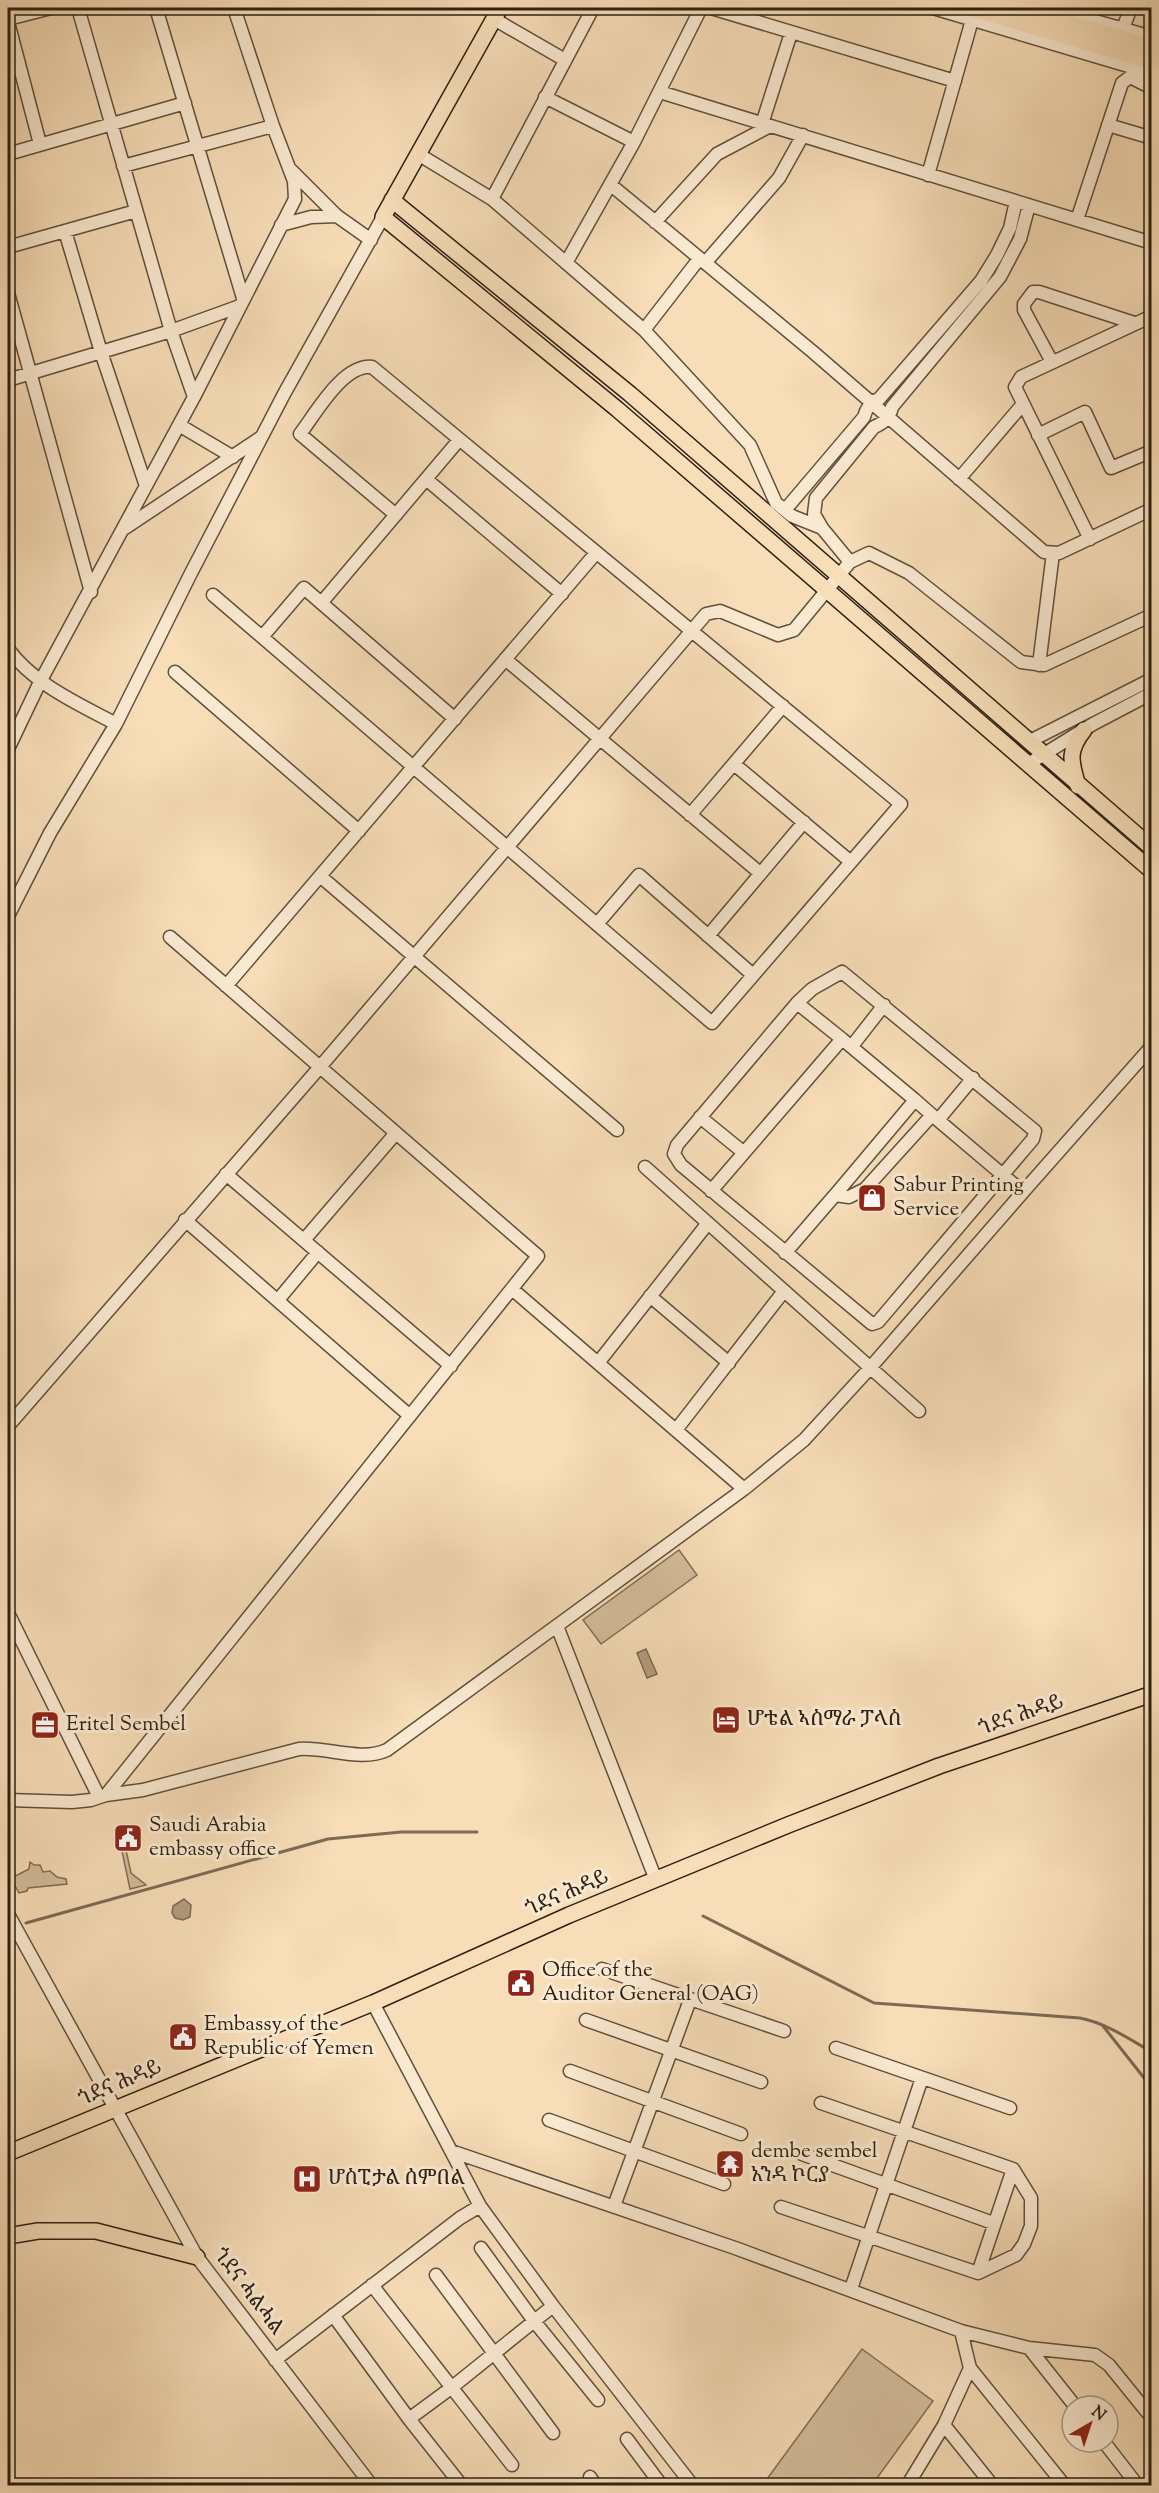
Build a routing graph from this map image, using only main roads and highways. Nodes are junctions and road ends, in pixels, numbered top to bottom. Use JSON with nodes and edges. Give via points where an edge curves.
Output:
{"nodes":[{"id":1,"x":1018,"y":8,"type":"edge"},
{"id":2,"x":497,"y":13,"type":"edge"},
{"id":3,"x":971,"y":14,"type":"edge"},
{"id":4,"x":1152,"y":47,"type":"edge"},
{"id":5,"x":1152,"y":62,"type":"edge"},
{"id":6,"x":392,"y":200,"type":"junction"},
{"id":7,"x":1084,"y":730,"type":"road end"},
{"id":8,"x":1078,"y":786,"type":"junction"},
{"id":9,"x":1152,"y":848,"type":"edge"},
{"id":10,"x":1152,"y":871,"type":"edge"},
{"id":11,"x":1152,"y":1694,"type":"edge"},
{"id":12,"x":8,"y":2153,"type":"edge"},
{"id":13,"x":8,"y":2236,"type":"edge"},
{"id":14,"x":197,"y":2258,"type":"road end"}],
"edges":[{"from":1,"to":4,"type":"main road"},
{"from":2,"to":6,"type":"main road"},
{"from":3,"to":5,"type":"main road"},
{"from":6,"to":8,"type":"main road","via":[[630,394]]},
{"from":6,"to":10,"type":"main road","via":[[382,218],[617,409]]},
{"from":7,"to":8,"type":"main road","via":[[1072,747]]},
{"from":8,"to":9,"type":"main road"},
{"from":11,"to":12,"type":"main road","name":"ጎደና ሕዳይ","via":[[939,1766],[788,1825],[569,1915],[373,2003]]},
{"from":13,"to":14,"type":"main road","via":[[59,2230],[96,2231]]}]}
